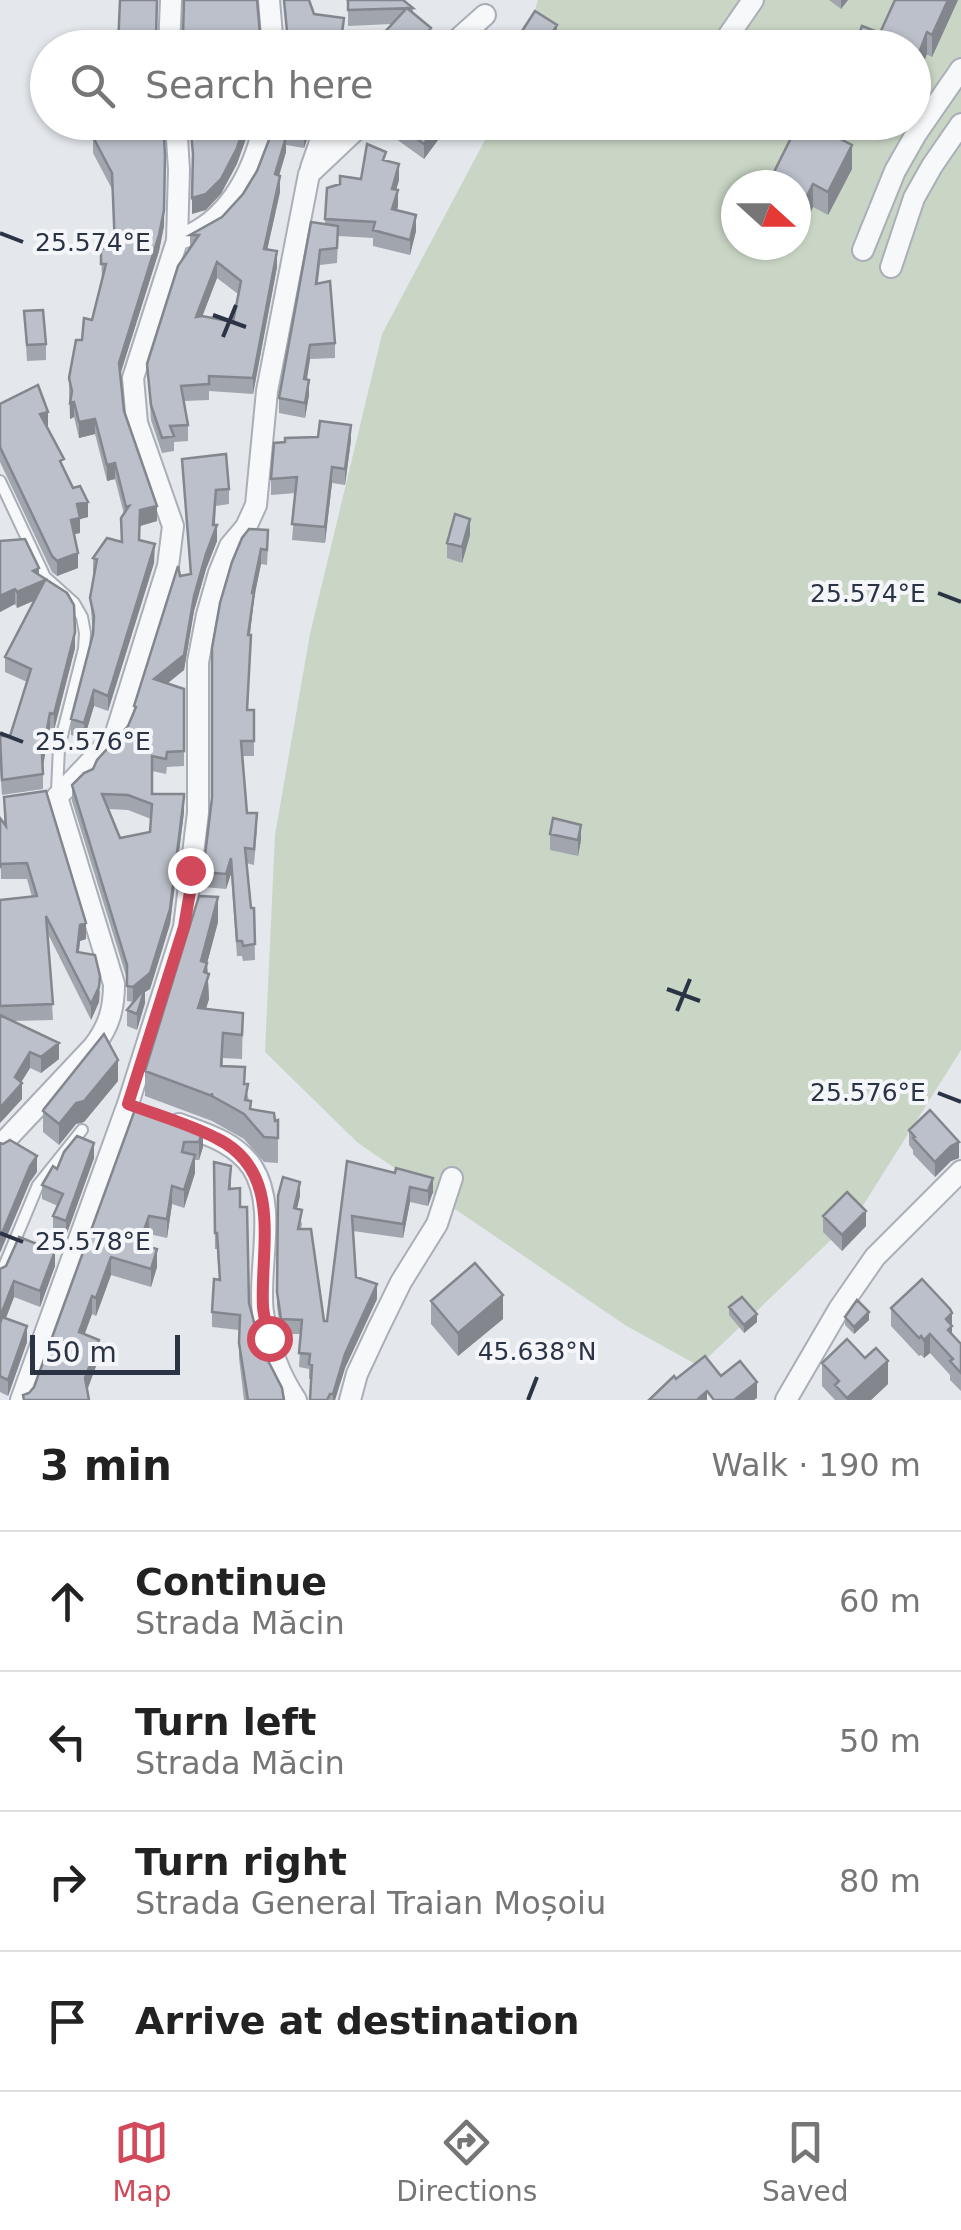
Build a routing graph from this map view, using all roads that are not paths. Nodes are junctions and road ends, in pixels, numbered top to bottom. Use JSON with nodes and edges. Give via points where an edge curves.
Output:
{"nodes":[{"id":1,"x":171,"y":0,"type":"edge"},
{"id":2,"x":269,"y":0,"type":"edge"},
{"id":3,"x":753,"y":0,"type":"edge"},
{"id":4,"x":485,"y":15,"type":"dead end"},
{"id":5,"x":170,"y":30,"type":"edge"},
{"id":6,"x":275,"y":30,"type":"edge"},
{"id":7,"x":468,"y":30,"type":"edge"},
{"id":8,"x":732,"y":30,"type":"edge"},
{"id":9,"x":961,"y":70,"type":"edge"},
{"id":10,"x":931,"y":113,"type":"edge"},
{"id":11,"x":961,"y":124,"type":"edge"},
{"id":12,"x":177,"y":140,"type":"edge"},
{"id":13,"x":261,"y":140,"type":"edge"},
{"id":14,"x":321,"y":140,"type":"edge"},
{"id":15,"x":345,"y":140,"type":"edge"},
{"id":16,"x":913,"y":140,"type":"edge"},
{"id":17,"x":309,"y":174,"type":"junction"},
{"id":18,"x":176,"y":241,"type":"junction"},
{"id":19,"x":863,"y":250,"type":"dead end"},
{"id":20,"x":891,"y":267,"type":"dead end"},
{"id":21,"x":0,"y":481,"type":"edge"},
{"id":22,"x":48,"y":798,"type":"junction"},
{"id":23,"x":146,"y":1111,"type":"junction"},
{"id":24,"x":82,"y":1130,"type":"dead end"},
{"id":25,"x":0,"y":1146,"type":"edge"},
{"id":26,"x":961,"y":1171,"type":"edge"},
{"id":27,"x":452,"y":1178,"type":"dead end"},
{"id":28,"x":0,"y":1276,"type":"edge"},
{"id":29,"x":20,"y":1400,"type":"edge"},
{"id":30,"x":296,"y":1400,"type":"edge"},
{"id":31,"x":350,"y":1400,"type":"edge"},
{"id":32,"x":786,"y":1400,"type":"edge"}],
"edges":[{"from":1,"to":5,"type":"street"},
{"from":2,"to":6,"type":"street"},
{"from":3,"to":8,"type":"street"},
{"from":4,"to":7,"type":"street"},
{"from":9,"to":10,"type":"street"},
{"from":11,"to":20,"type":"street","via":[[914,198]]},
{"from":12,"to":18,"type":"street"},
{"from":13,"to":18,"type":"street","via":[[225,211]]},
{"from":14,"to":17,"type":"street"},
{"from":15,"to":17,"type":"street"},
{"from":16,"to":19,"type":"street"},
{"from":17,"to":23,"type":"street","via":[[267,390],[256,504],[219,573],[198,662],[198,813],[184,927]]},
{"from":18,"to":22,"type":"street","via":[[133,378],[136,423],[172,526],[168,566],[115,736]]},
{"from":21,"to":22,"type":"lane","via":[[45,577],[74,603],[85,633]]},
{"from":22,"to":25,"type":"street","via":[[114,984],[114,1004],[94,1046]]},
{"from":23,"to":29,"type":"street"},
{"from":23,"to":30,"type":"street","via":[[217,1138],[252,1168],[265,1215],[263,1311],[277,1365]]},
{"from":24,"to":28,"type":"lane","via":[[38,1184]]},
{"from":26,"to":32,"type":"street","via":[[875,1257]]},
{"from":27,"to":31,"type":"street","via":[[437,1224],[401,1282]]}]}
